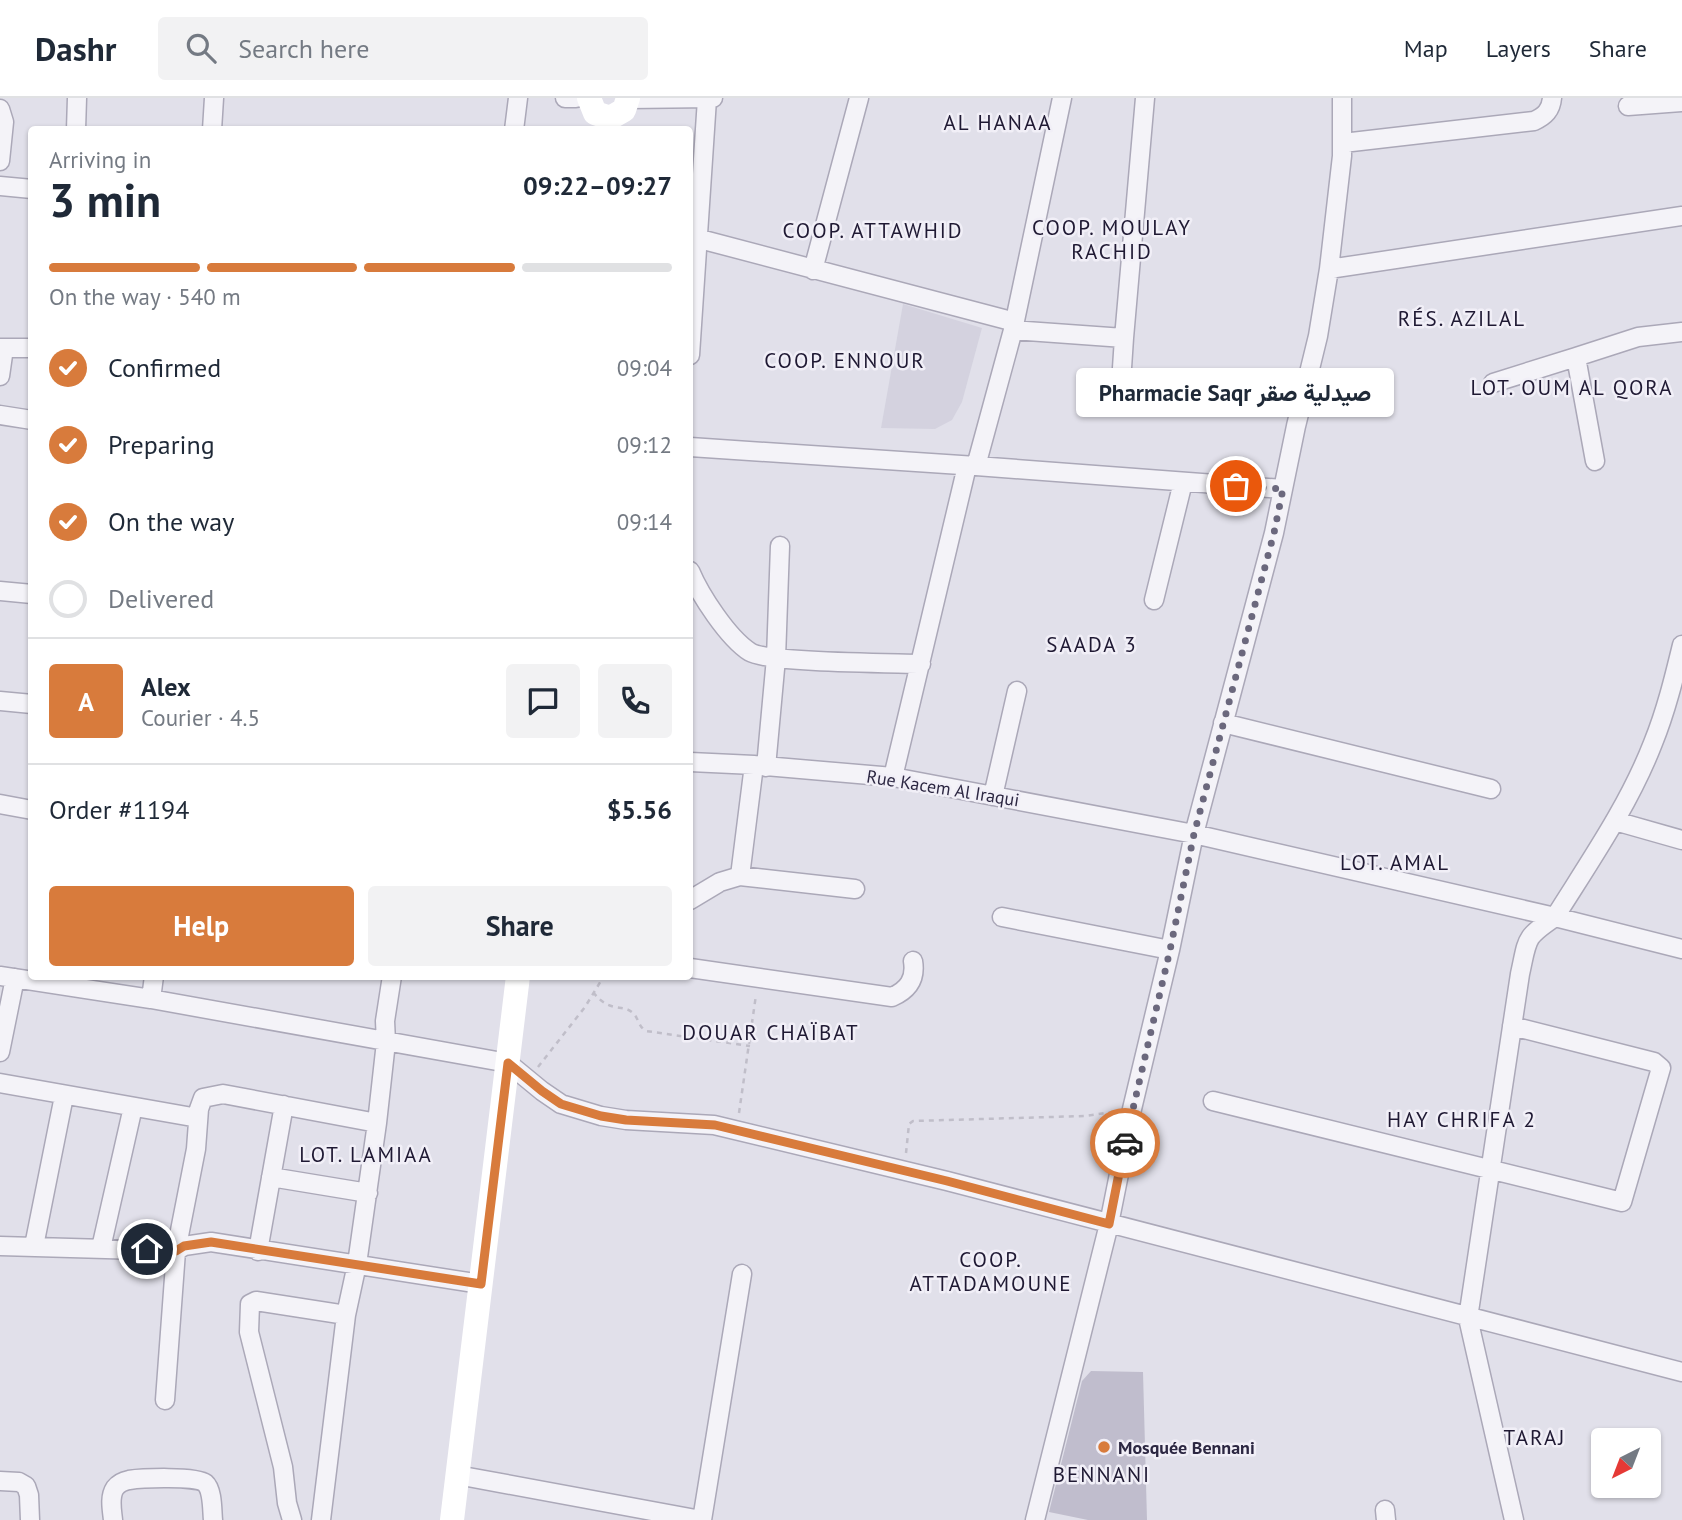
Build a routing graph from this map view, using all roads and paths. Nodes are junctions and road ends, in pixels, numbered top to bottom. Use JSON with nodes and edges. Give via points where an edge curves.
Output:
{"nodes":[{"id":1,"x":77,"y":98,"type":"edge"},
{"id":2,"x":214,"y":98,"type":"edge"},
{"id":3,"x":517,"y":98,"type":"edge"},
{"id":4,"x":565,"y":98,"type":"edge"},
{"id":5,"x":713,"y":98,"type":"edge"},
{"id":6,"x":859,"y":98,"type":"edge"},
{"id":7,"x":1062,"y":98,"type":"edge"},
{"id":8,"x":1145,"y":98,"type":"edge"},
{"id":9,"x":1342,"y":98,"type":"edge"},
{"id":10,"x":1552,"y":98,"type":"edge"},
{"id":11,"x":685,"y":99,"type":"edge"},
{"id":12,"x":707,"y":99,"type":"edge"},
{"id":13,"x":1682,"y":102,"type":"edge"},
{"id":14,"x":1628,"y":106,"type":"dead end"},
{"id":15,"x":0,"y":110,"type":"edge"},
{"id":16,"x":590,"y":110,"type":"edge"},
{"id":17,"x":623,"y":110,"type":"edge"},
{"id":18,"x":76,"y":126,"type":"edge"},
{"id":19,"x":212,"y":126,"type":"edge"},
{"id":20,"x":514,"y":126,"type":"edge"},
{"id":21,"x":1343,"y":143,"type":"junction"},
{"id":22,"x":0,"y":161,"type":"edge"},
{"id":23,"x":0,"y":186,"type":"edge"},
{"id":24,"x":28,"y":189,"type":"edge"},
{"id":25,"x":1682,"y":216,"type":"edge"},
{"id":26,"x":696,"y":238,"type":"junction"},
{"id":27,"x":1329,"y":269,"type":"junction"},
{"id":28,"x":813,"y":270,"type":"junction"},
{"id":29,"x":693,"y":296,"type":"edge"},
{"id":30,"x":1014,"y":326,"type":"junction"},
{"id":31,"x":1682,"y":332,"type":"edge"},
{"id":32,"x":1124,"y":338,"type":"junction"},
{"id":33,"x":2,"y":348,"type":"edge"},
{"id":34,"x":28,"y":348,"type":"edge"},
{"id":35,"x":1576,"y":357,"type":"junction"},
{"id":36,"x":0,"y":376,"type":"edge"},
{"id":37,"x":1493,"y":383,"type":"dead end"},
{"id":38,"x":1120,"y":397,"type":"dead end"},
{"id":39,"x":0,"y":415,"type":"edge"},
{"id":40,"x":28,"y":418,"type":"edge"},
{"id":41,"x":693,"y":447,"type":"edge"},
{"id":42,"x":1595,"y":461,"type":"dead end"},
{"id":43,"x":971,"y":466,"type":"junction"},
{"id":44,"x":1183,"y":482,"type":"junction"},
{"id":45,"x":1283,"y":489,"type":"junction"},
{"id":46,"x":780,"y":546,"type":"dead end"},
{"id":47,"x":693,"y":577,"type":"edge"},
{"id":48,"x":0,"y":591,"type":"edge"},
{"id":49,"x":28,"y":594,"type":"edge"},
{"id":50,"x":1154,"y":600,"type":"dead end"},
{"id":51,"x":1682,"y":645,"type":"edge"},
{"id":52,"x":776,"y":658,"type":"junction"},
{"id":53,"x":922,"y":664,"type":"junction"},
{"id":54,"x":1017,"y":691,"type":"dead end"},
{"id":55,"x":0,"y":701,"type":"edge"},
{"id":56,"x":28,"y":704,"type":"edge"},
{"id":57,"x":1223,"y":723,"type":"junction"},
{"id":58,"x":693,"y":762,"type":"edge"},
{"id":59,"x":760,"y":766,"type":"junction"},
{"id":60,"x":893,"y":777,"type":"junction"},
{"id":61,"x":1491,"y":789,"type":"dead end"},
{"id":62,"x":993,"y":796,"type":"junction"},
{"id":63,"x":0,"y":804,"type":"edge"},
{"id":64,"x":28,"y":809,"type":"edge"},
{"id":65,"x":1615,"y":821,"type":"junction"},
{"id":66,"x":1194,"y":834,"type":"junction"},
{"id":67,"x":1682,"y":839,"type":"edge"},
{"id":68,"x":740,"y":876,"type":"junction"},
{"id":69,"x":855,"y":889,"type":"dead end"},
{"id":70,"x":693,"y":898,"type":"edge"},
{"id":71,"x":1002,"y":917,"type":"dead end"},
{"id":72,"x":1555,"y":917,"type":"junction"},
{"id":73,"x":1682,"y":949,"type":"edge"},
{"id":74,"x":1170,"y":950,"type":"junction"},
{"id":75,"x":912,"y":961,"type":"dead end"},
{"id":76,"x":693,"y":968,"type":"edge"},
{"id":77,"x":7,"y":977,"type":"edge"},
{"id":78,"x":759,"y":978,"type":"junction"},
{"id":79,"x":153,"y":980,"type":"edge"},
{"id":80,"x":391,"y":980,"type":"edge"},
{"id":81,"x":518,"y":980,"type":"edge"},
{"id":82,"x":601,"y":980,"type":"edge"},
{"id":83,"x":593,"y":992,"type":"junction"},
{"id":84,"x":150,"y":999,"type":"junction"},
{"id":85,"x":1513,"y":1026,"type":"junction"},
{"id":86,"x":386,"y":1042,"type":"junction"},
{"id":87,"x":750,"y":1046,"type":"junction"},
{"id":88,"x":0,"y":1052,"type":"edge"},
{"id":89,"x":508,"y":1063,"type":"junction"},
{"id":90,"x":528,"y":1079,"type":"junction"},
{"id":91,"x":0,"y":1083,"type":"edge"},
{"id":92,"x":64,"y":1096,"type":"junction"},
{"id":93,"x":1213,"y":1101,"type":"dead end"},
{"id":94,"x":284,"y":1105,"type":"junction"},
{"id":95,"x":133,"y":1107,"type":"junction"},
{"id":96,"x":1132,"y":1109,"type":"junction"},
{"id":97,"x":198,"y":1118,"type":"junction"},
{"id":98,"x":377,"y":1123,"type":"junction"},
{"id":99,"x":736,"y":1130,"type":"junction"},
{"id":100,"x":904,"y":1170,"type":"junction"},
{"id":101,"x":1489,"y":1170,"type":"junction"},
{"id":102,"x":271,"y":1178,"type":"junction"},
{"id":103,"x":368,"y":1193,"type":"junction"},
{"id":104,"x":1109,"y":1224,"type":"junction"},
{"id":105,"x":34,"y":1246,"type":"junction"},
{"id":106,"x":0,"y":1247,"type":"edge"},
{"id":107,"x":101,"y":1248,"type":"junction"},
{"id":108,"x":176,"y":1251,"type":"junction"},
{"id":109,"x":258,"y":1251,"type":"junction"},
{"id":110,"x":357,"y":1264,"type":"junction"},
{"id":111,"x":742,"y":1274,"type":"dead end"},
{"id":112,"x":481,"y":1284,"type":"junction"},
{"id":113,"x":346,"y":1315,"type":"junction"},
{"id":114,"x":1468,"y":1318,"type":"junction"},
{"id":115,"x":1682,"y":1372,"type":"edge"},
{"id":116,"x":165,"y":1400,"type":"dead end"},
{"id":117,"x":457,"y":1475,"type":"junction"},
{"id":118,"x":0,"y":1481,"type":"edge"},
{"id":119,"x":30,"y":1520,"type":"edge"},
{"id":120,"x":113,"y":1520,"type":"edge"},
{"id":121,"x":213,"y":1520,"type":"edge"},
{"id":122,"x":292,"y":1520,"type":"edge"},
{"id":123,"x":321,"y":1520,"type":"edge"},
{"id":124,"x":452,"y":1520,"type":"edge"},
{"id":125,"x":702,"y":1520,"type":"edge"},
{"id":126,"x":1035,"y":1520,"type":"edge"},
{"id":127,"x":1514,"y":1520,"type":"edge"}],
"edges":[{"from":1,"to":18,"type":"street"},
{"from":2,"to":19,"type":"street"},
{"from":3,"to":20,"type":"street"},
{"from":4,"to":16,"type":"street"},
{"from":5,"to":12,"type":"street"},
{"from":6,"to":28,"type":"street"},
{"from":7,"to":30,"type":"street"},
{"from":8,"to":32,"type":"street"},
{"from":9,"to":21,"type":"street"},
{"from":10,"to":21,"type":"street","via":[[1548,111],[1534,121]]},
{"from":11,"to":12,"type":"street"},
{"from":11,"to":17,"type":"street"},
{"from":12,"to":26,"type":"street"},
{"from":13,"to":14,"type":"street"},
{"from":15,"to":22,"type":"street","via":[[4,122]]},
{"from":16,"to":17,"type":"street","via":[[610,118]]},
{"from":21,"to":27,"type":"street"},
{"from":23,"to":24,"type":"street"},
{"from":25,"to":27,"type":"street"},
{"from":26,"to":28,"type":"street"},
{"from":26,"to":29,"type":"street"},
{"from":27,"to":45,"type":"street"},
{"from":28,"to":30,"type":"street"},
{"from":30,"to":32,"type":"street"},
{"from":30,"to":43,"type":"street"},
{"from":31,"to":35,"type":"street","via":[[1638,337]]},
{"from":32,"to":38,"type":"street"},
{"from":33,"to":34,"type":"street"},
{"from":33,"to":36,"type":"street"},
{"from":35,"to":37,"type":"street"},
{"from":35,"to":42,"type":"street"},
{"from":39,"to":40,"type":"street"},
{"from":41,"to":43,"type":"street"},
{"from":43,"to":44,"type":"street"},
{"from":43,"to":53,"type":"street"},
{"from":44,"to":45,"type":"street"},
{"from":44,"to":50,"type":"street"},
{"from":45,"to":57,"type":"street"},
{"from":46,"to":52,"type":"street"},
{"from":47,"to":52,"type":"street","via":[[734,638],[752,654]]},
{"from":48,"to":49,"type":"street"},
{"from":51,"to":65,"type":"street","via":[[1653,745]]},
{"from":52,"to":53,"type":"street"},
{"from":52,"to":59,"type":"street"},
{"from":53,"to":60,"type":"street"},
{"from":54,"to":62,"type":"street"},
{"from":55,"to":56,"type":"street"},
{"from":57,"to":61,"type":"street"},
{"from":57,"to":66,"type":"street"},
{"from":58,"to":59,"type":"street","name":"Rue Kacem Al Iraqui"},
{"from":59,"to":60,"type":"street","name":"Rue Kacem Al Iraqui"},
{"from":59,"to":68,"type":"street"},
{"from":60,"to":62,"type":"street","name":"Rue Kacem Al Iraqui"},
{"from":62,"to":66,"type":"street","name":"Rue Kacem Al Iraqui"},
{"from":63,"to":64,"type":"street"},
{"from":65,"to":67,"type":"street"},
{"from":65,"to":72,"type":"street"},
{"from":66,"to":72,"type":"street","name":"Rue Kacem Al Iraqui"},
{"from":66,"to":74,"type":"street"},
{"from":68,"to":69,"type":"street"},
{"from":68,"to":70,"type":"street"},
{"from":71,"to":74,"type":"street"},
{"from":72,"to":73,"type":"street","name":"Rue Kacem Al Iraqui"},
{"from":72,"to":85,"type":"street","via":[[1528,939]]},
{"from":74,"to":96,"type":"street"},
{"from":75,"to":78,"type":"street","via":[[913,979],[907,989],[892,997]]},
{"from":76,"to":78,"type":"street"},
{"from":77,"to":84,"type":"street"},
{"from":77,"to":88,"type":"street"},
{"from":78,"to":87,"type":"path"},
{"from":79,"to":84,"type":"street"},
{"from":80,"to":86,"type":"street"},
{"from":81,"to":89,"type":"street"},
{"from":82,"to":83,"type":"path"},
{"from":83,"to":87,"type":"path","via":[[605,1004],[633,1013],[646,1031]]},
{"from":83,"to":90,"type":"path"},
{"from":84,"to":86,"type":"street"},
{"from":85,"to":101,"type":"street"},
{"from":85,"to":101,"type":"street","via":[[1654,1062],[1661,1068],[1622,1202]]},
{"from":86,"to":89,"type":"street"},
{"from":86,"to":98,"type":"street"},
{"from":87,"to":99,"type":"path"},
{"from":89,"to":90,"type":"street"},
{"from":89,"to":112,"type":"street"},
{"from":90,"to":99,"type":"street","via":[[561,1104],[601,1116]]},
{"from":91,"to":92,"type":"street"},
{"from":92,"to":95,"type":"street"},
{"from":92,"to":105,"type":"street"},
{"from":93,"to":101,"type":"street"},
{"from":94,"to":97,"type":"street","via":[[210,1095],[201,1101]]},
{"from":94,"to":98,"type":"street"},
{"from":94,"to":102,"type":"street"},
{"from":95,"to":97,"type":"street"},
{"from":95,"to":107,"type":"street"},
{"from":96,"to":100,"type":"path","via":[[1085,1116],[910,1122]]},
{"from":96,"to":104,"type":"street"},
{"from":97,"to":108,"type":"street"},
{"from":98,"to":103,"type":"street"},
{"from":99,"to":100,"type":"street"},
{"from":100,"to":104,"type":"street"},
{"from":101,"to":114,"type":"street"},
{"from":102,"to":103,"type":"street"},
{"from":102,"to":109,"type":"street"},
{"from":103,"to":110,"type":"street"},
{"from":104,"to":114,"type":"street"},
{"from":104,"to":126,"type":"street"},
{"from":105,"to":106,"type":"street"},
{"from":105,"to":107,"type":"street"},
{"from":107,"to":108,"type":"street"},
{"from":108,"to":109,"type":"street","via":[[211,1242]]},
{"from":108,"to":116,"type":"street"},
{"from":109,"to":110,"type":"street"},
{"from":110,"to":112,"type":"street"},
{"from":110,"to":113,"type":"street"},
{"from":111,"to":125,"type":"street"},
{"from":112,"to":117,"type":"street"},
{"from":113,"to":122,"type":"street","via":[[256,1301],[250,1304],[249,1332]]},
{"from":113,"to":123,"type":"street"},
{"from":114,"to":115,"type":"street"},
{"from":114,"to":127,"type":"street"},
{"from":117,"to":124,"type":"street"},
{"from":117,"to":125,"type":"street"},
{"from":118,"to":119,"type":"street","via":[[26,1486]]},
{"from":120,"to":121,"type":"street","via":[[112,1495],[121,1482],[179,1479],[205,1483]]}]}
